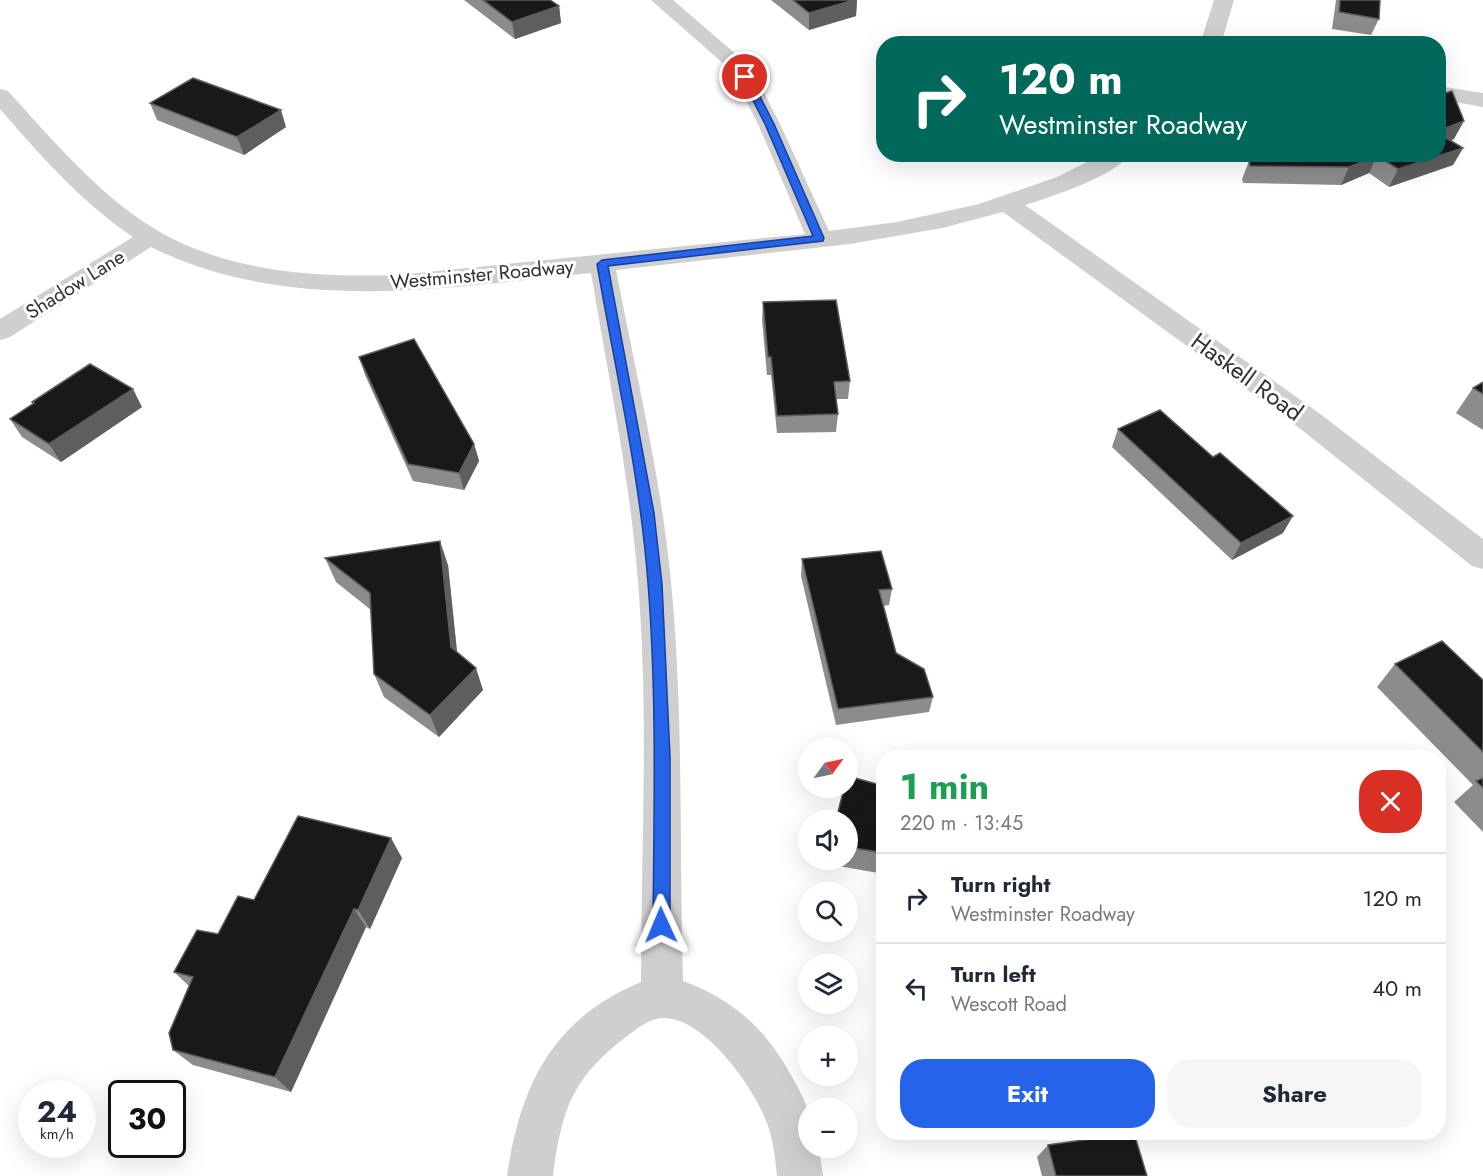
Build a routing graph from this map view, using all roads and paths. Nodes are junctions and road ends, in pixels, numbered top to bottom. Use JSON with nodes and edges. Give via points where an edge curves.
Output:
{"nodes":[{"id":1,"x":661,"y":0,"type":"edge"},
{"id":2,"x":1224,"y":0,"type":"edge"},
{"id":3,"x":1213,"y":36,"type":"edge"},
{"id":4,"x":1446,"y":93,"type":"edge"},
{"id":5,"x":0,"y":96,"type":"edge"},
{"id":6,"x":1483,"y":100,"type":"edge"},
{"id":7,"x":1105,"y":162,"type":"edge"},
{"id":8,"x":1007,"y":204,"type":"junction"},
{"id":9,"x":150,"y":237,"type":"junction"},
{"id":10,"x":819,"y":238,"type":"junction"},
{"id":11,"x":602,"y":264,"type":"junction"},
{"id":12,"x":0,"y":331,"type":"edge"},
{"id":13,"x":1483,"y":556,"type":"edge"},
{"id":14,"x":662,"y":996,"type":"junction"},
{"id":15,"x":530,"y":1176,"type":"edge"},
{"id":16,"x":801,"y":1176,"type":"edge"}],
"edges":[{"from":1,"to":10,"type":"street","via":[[731,60],[745,77],[770,124]]},
{"from":2,"to":3,"type":"street"},
{"from":4,"to":6,"type":"street"},
{"from":5,"to":9,"type":"street","name":"Westminster Roadway","via":[[96,197]]},
{"from":7,"to":8,"type":"street","name":"Westminster Roadway","via":[[1085,174]]},
{"from":8,"to":10,"type":"street","name":"Westminster Roadway","via":[[928,224]]},
{"from":8,"to":13,"type":"street","name":"Haskell Road","via":[[1330,437]]},
{"from":9,"to":11,"type":"street","name":"Westminster Roadway","via":[[233,269],[322,282],[408,284]]},
{"from":9,"to":12,"type":"street","name":"Shadow Lane"},
{"from":10,"to":11,"type":"street","name":"Westminster Roadway"},
{"from":11,"to":14,"type":"street","via":[[645,502],[655,584],[662,757]]},
{"from":14,"to":15,"type":"street","via":[[632,1007],[606,1024],[561,1071],[546,1098],[535,1132]]},
{"from":14,"to":16,"type":"street","via":[[703,1010],[751,1054],[788,1119]]}]}
